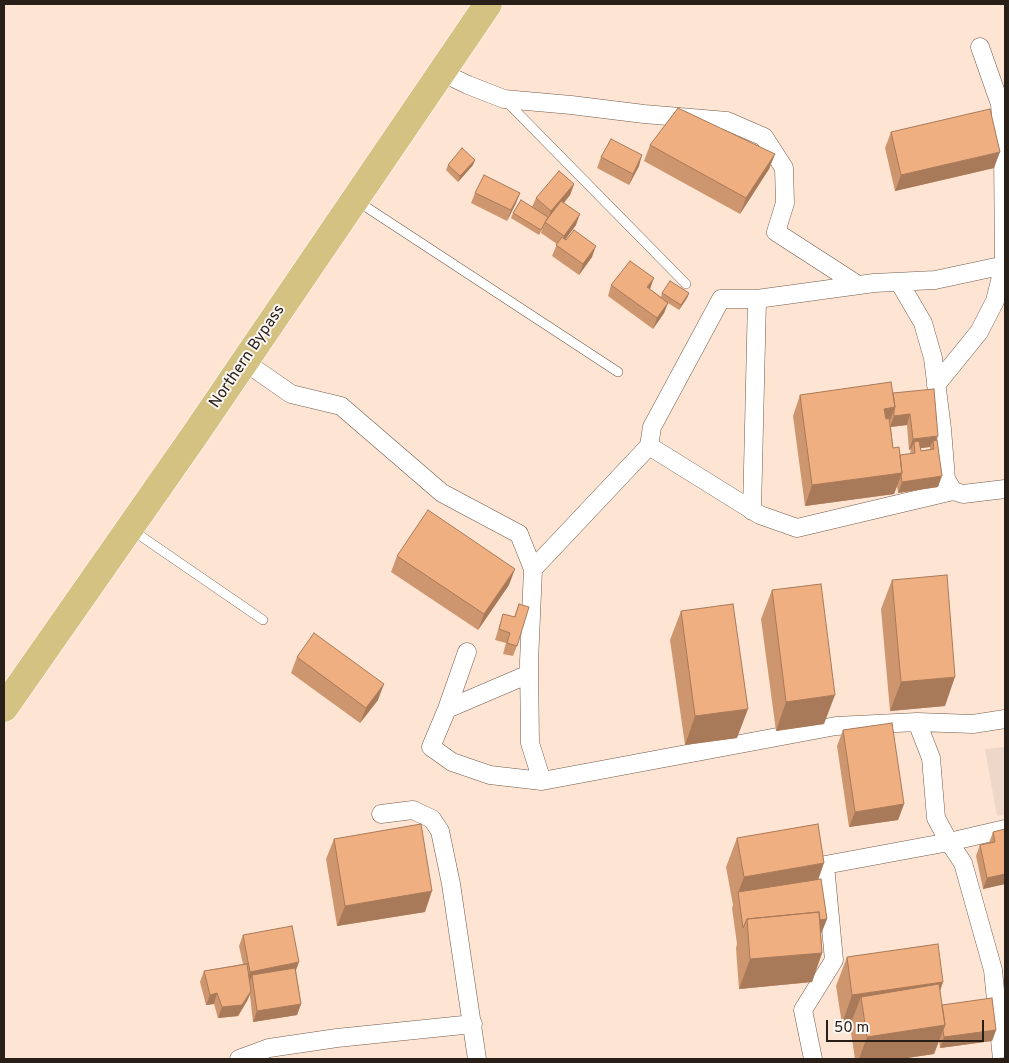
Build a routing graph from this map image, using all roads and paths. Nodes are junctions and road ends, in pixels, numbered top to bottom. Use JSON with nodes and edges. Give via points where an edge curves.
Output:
{"nodes":[{"id":1,"x":488,"y":4,"type":"edge"},
{"id":2,"x":980,"y":47,"type":"dead end"},
{"id":3,"x":441,"y":72,"type":"junction"},
{"id":4,"x":504,"y":99,"type":"junction"},
{"id":5,"x":354,"y":200,"type":"junction"},
{"id":6,"x":1005,"y":265,"type":"edge"},
{"id":7,"x":899,"y":282,"type":"junction"},
{"id":8,"x":686,"y":284,"type":"dead end"},
{"id":9,"x":858,"y":285,"type":"junction"},
{"id":10,"x":757,"y":300,"type":"junction"},
{"id":11,"x":245,"y":362,"type":"junction"},
{"id":12,"x":618,"y":372,"type":"dead end"},
{"id":13,"x":936,"y":385,"type":"junction"},
{"id":14,"x":649,"y":446,"type":"junction"},
{"id":15,"x":1005,"y":489,"type":"edge"},
{"id":16,"x":953,"y":491,"type":"junction"},
{"id":17,"x":752,"y":510,"type":"junction"},
{"id":18,"x":130,"y":528,"type":"junction"},
{"id":19,"x":534,"y":569,"type":"junction"},
{"id":20,"x":263,"y":620,"type":"dead end"},
{"id":21,"x":467,"y":652,"type":"dead end"},
{"id":22,"x":529,"y":674,"type":"junction"},
{"id":23,"x":7,"y":697,"type":"edge"},
{"id":24,"x":448,"y":709,"type":"junction"},
{"id":25,"x":1005,"y":719,"type":"edge"},
{"id":26,"x":917,"y":722,"type":"junction"},
{"id":27,"x":542,"y":780,"type":"junction"},
{"id":28,"x":381,"y":814,"type":"dead end"},
{"id":29,"x":1005,"y":829,"type":"edge"},
{"id":30,"x":949,"y":842,"type":"junction"},
{"id":31,"x":473,"y":1024,"type":"junction"},
{"id":32,"x":239,"y":1059,"type":"edge"},
{"id":33,"x":477,"y":1059,"type":"edge"},
{"id":34,"x":813,"y":1059,"type":"edge"},
{"id":35,"x":1002,"y":1059,"type":"edge"}],
"edges":[{"from":1,"to":3,"type":"main road","name":"Northern Bypass"},
{"from":2,"to":6,"type":"street","via":[[1000,104]]},
{"from":3,"to":4,"type":"street"},
{"from":3,"to":5,"type":"main road","name":"Northern Bypass"},
{"from":4,"to":8,"type":"lane"},
{"from":4,"to":9,"type":"street","via":[[727,121],[764,137],[784,168],[785,202],[776,232]]},
{"from":5,"to":11,"type":"main road","name":"Northern Bypass"},
{"from":5,"to":12,"type":"lane"},
{"from":6,"to":7,"type":"street","via":[[935,280]]},
{"from":6,"to":13,"type":"street","via":[[995,301],[979,332]]},
{"from":7,"to":9,"type":"street"},
{"from":7,"to":13,"type":"street","via":[[923,323],[933,358]]},
{"from":9,"to":10,"type":"street"},
{"from":10,"to":14,"type":"street","via":[[720,299],[652,426]]},
{"from":10,"to":17,"type":"street"},
{"from":11,"to":18,"type":"main road","name":"Northern Bypass"},
{"from":11,"to":19,"type":"street","via":[[291,394],[341,406],[442,492],[519,534]]},
{"from":13,"to":16,"type":"street","via":[[946,479]]},
{"from":14,"to":17,"type":"street"},
{"from":14,"to":19,"type":"street"},
{"from":15,"to":16,"type":"street","via":[[963,494]]},
{"from":16,"to":17,"type":"street","via":[[797,528]]},
{"from":18,"to":20,"type":"lane"},
{"from":18,"to":23,"type":"main road","name":"Northern Bypass"},
{"from":19,"to":22,"type":"street"},
{"from":21,"to":24,"type":"street"},
{"from":22,"to":24,"type":"street"},
{"from":22,"to":27,"type":"street","via":[[530,743]]},
{"from":24,"to":27,"type":"street","via":[[431,748],[452,762],[490,776]]},
{"from":25,"to":26,"type":"street","via":[[973,724]]},
{"from":26,"to":27,"type":"street","via":[[836,726]]},
{"from":26,"to":30,"type":"street","via":[[931,758],[936,818]]},
{"from":28,"to":31,"type":"street","via":[[413,810],[432,819],[440,831]]},
{"from":29,"to":30,"type":"street"},
{"from":30,"to":34,"type":"street","via":[[825,865],[834,960],[803,1010]]},
{"from":30,"to":35,"type":"street","via":[[963,863],[993,970]]},
{"from":31,"to":32,"type":"street","via":[[269,1048]]},
{"from":31,"to":33,"type":"street"}]}
